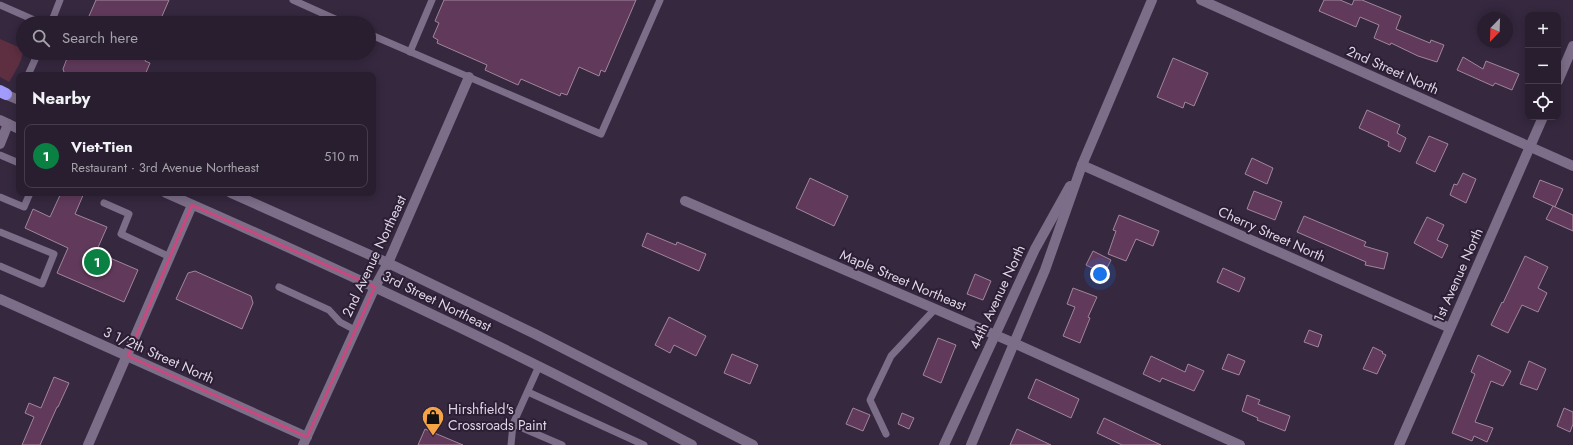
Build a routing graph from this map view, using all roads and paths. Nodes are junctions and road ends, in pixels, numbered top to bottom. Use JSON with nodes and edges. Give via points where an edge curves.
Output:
{"nodes":[{"id":1,"x":60,"y":0,"type":"edge"},
{"id":2,"x":293,"y":0,"type":"edge"},
{"id":3,"x":432,"y":0,"type":"edge"},
{"id":4,"x":660,"y":0,"type":"edge"},
{"id":5,"x":1152,"y":0,"type":"edge"},
{"id":6,"x":1201,"y":0,"type":"edge"},
{"id":7,"x":0,"y":5,"type":"edge"},
{"id":8,"x":25,"y":16,"type":"edge"},
{"id":9,"x":54,"y":16,"type":"edge"},
{"id":10,"x":328,"y":16,"type":"edge"},
{"id":11,"x":376,"y":37,"type":"edge"},
{"id":12,"x":1573,"y":46,"type":"edge"},
{"id":13,"x":410,"y":52,"type":"junction"},
{"id":14,"x":35,"y":60,"type":"edge"},
{"id":15,"x":29,"y":72,"type":"edge"},
{"id":16,"x":1561,"y":74,"type":"edge"},
{"id":17,"x":469,"y":77,"type":"junction"},
{"id":18,"x":2,"y":92,"type":"edge"},
{"id":19,"x":16,"y":98,"type":"edge"},
{"id":20,"x":1542,"y":120,"type":"edge"},
{"id":21,"x":4,"y":122,"type":"edge"},
{"id":22,"x":16,"y":128,"type":"edge"},
{"id":23,"x":0,"y":144,"type":"edge"},
{"id":24,"x":1530,"y":147,"type":"junction"},
{"id":25,"x":0,"y":155,"type":"edge"},
{"id":26,"x":16,"y":162,"type":"edge"},
{"id":27,"x":1082,"y":165,"type":"junction"},
{"id":28,"x":1573,"y":166,"type":"edge"},
{"id":29,"x":29,"y":196,"type":"edge"},
{"id":30,"x":172,"y":196,"type":"edge"},
{"id":31,"x":238,"y":196,"type":"edge"},
{"id":32,"x":0,"y":197,"type":"edge"},
{"id":33,"x":685,"y":201,"type":"dead end"},
{"id":34,"x":104,"y":203,"type":"dead end"},
{"id":35,"x":192,"y":205,"type":"junction"},
{"id":36,"x":0,"y":232,"type":"edge"},
{"id":37,"x":170,"y":256,"type":"junction"},
{"id":38,"x":388,"y":263,"type":"junction"},
{"id":39,"x":0,"y":266,"type":"edge"},
{"id":40,"x":279,"y":287,"type":"dead end"},
{"id":41,"x":375,"y":287,"type":"junction"},
{"id":42,"x":0,"y":299,"type":"edge"},
{"id":43,"x":935,"y":309,"type":"junction"},
{"id":44,"x":1450,"y":328,"type":"junction"},
{"id":45,"x":355,"y":330,"type":"junction"},
{"id":46,"x":995,"y":335,"type":"junction"},
{"id":47,"x":1014,"y":343,"type":"junction"},
{"id":48,"x":128,"y":356,"type":"junction"},
{"id":49,"x":539,"y":366,"type":"junction"},
{"id":50,"x":976,"y":373,"type":"junction"},
{"id":51,"x":528,"y":392,"type":"junction"},
{"id":52,"x":513,"y":424,"type":"junction"},
{"id":53,"x":886,"y":434,"type":"dead end"},
{"id":54,"x":305,"y":441,"type":"edge"},
{"id":55,"x":689,"y":444,"type":"edge"},
{"id":56,"x":88,"y":445,"type":"edge"},
{"id":57,"x":510,"y":445,"type":"edge"},
{"id":58,"x":562,"y":445,"type":"edge"},
{"id":59,"x":644,"y":445,"type":"edge"},
{"id":60,"x":754,"y":445,"type":"edge"},
{"id":61,"x":938,"y":445,"type":"edge"},
{"id":62,"x":944,"y":445,"type":"edge"},
{"id":63,"x":971,"y":445,"type":"edge"},
{"id":64,"x":1240,"y":445,"type":"edge"},
{"id":65,"x":1399,"y":445,"type":"edge"}],
"edges":[{"from":1,"to":9,"type":"lane"},
{"from":2,"to":10,"type":"lane"},
{"from":3,"to":13,"type":"lane"},
{"from":4,"to":17,"type":"lane","via":[[601,134]]},
{"from":5,"to":27,"type":"street","name":"44th Avenue North"},
{"from":6,"to":24,"type":"street","name":"2nd Street North"},
{"from":7,"to":8,"type":"lane"},
{"from":11,"to":13,"type":"lane"},
{"from":12,"to":16,"type":"street"},
{"from":13,"to":17,"type":"lane"},
{"from":14,"to":15,"type":"lane"},
{"from":17,"to":38,"type":"street","name":"2nd Avenue Northeast"},
{"from":18,"to":19,"type":"street"},
{"from":20,"to":24,"type":"street","name":"1st Avenue North"},
{"from":21,"to":22,"type":"street"},
{"from":21,"to":23,"type":"street"},
{"from":24,"to":28,"type":"street","name":"2nd Street North"},
{"from":24,"to":44,"type":"street","name":"1st Avenue North"},
{"from":25,"to":26,"type":"lane"},
{"from":27,"to":44,"type":"street","name":"Cherry Street North"},
{"from":27,"to":46,"type":"street","name":"44th Avenue North","via":[[1051,219]]},
{"from":27,"to":47,"type":"street","name":"44th Avenue North","via":[[1045,270]]},
{"from":29,"to":32,"type":"lane","via":[[24,207]]},
{"from":30,"to":35,"type":"street","name":"3rd Street Northeast"},
{"from":31,"to":38,"type":"street","name":"3rd Street Northeast"},
{"from":33,"to":43,"type":"street","name":"Maple Street Northeast"},
{"from":34,"to":37,"type":"lane","via":[[129,214],[121,234]]},
{"from":35,"to":37,"type":"street"},
{"from":35,"to":41,"type":"street","name":"3rd Street Northeast"},
{"from":36,"to":39,"type":"lane","via":[[54,254],[42,284]]},
{"from":37,"to":48,"type":"street"},
{"from":38,"to":41,"type":"street","name":"2nd Avenue Northeast"},
{"from":38,"to":60,"type":"street","name":"3rd Street Northeast"},
{"from":40,"to":45,"type":"lane","via":[[329,310],[340,322]]},
{"from":41,"to":45,"type":"street","name":"2nd Avenue Northeast"},
{"from":41,"to":49,"type":"street","name":"3rd Street Northeast"},
{"from":42,"to":48,"type":"street","name":"3 1/2th Street North"},
{"from":43,"to":46,"type":"street","name":"Maple Street Northeast"},
{"from":43,"to":53,"type":"lane","via":[[891,356],[870,400]]},
{"from":44,"to":65,"type":"street","name":"1st Avenue North"},
{"from":45,"to":54,"type":"street","name":"2nd Avenue Northeast"},
{"from":46,"to":47,"type":"street","name":"Maple Street Northeast"},
{"from":46,"to":50,"type":"street","name":"44th Avenue North"},
{"from":47,"to":63,"type":"street","name":"44th Avenue North"},
{"from":47,"to":64,"type":"street","name":"Maple Street Northeast"},
{"from":48,"to":54,"type":"street","name":"3 1/2th Street North"},
{"from":48,"to":56,"type":"street"},
{"from":49,"to":51,"type":"lane"},
{"from":49,"to":55,"type":"street","name":"3rd Street Northeast"},
{"from":50,"to":61,"type":"street"},
{"from":50,"to":62,"type":"street","name":"44th Avenue North"},
{"from":51,"to":52,"type":"lane"},
{"from":51,"to":59,"type":"lane"},
{"from":52,"to":57,"type":"lane"},
{"from":52,"to":58,"type":"lane"}]}
